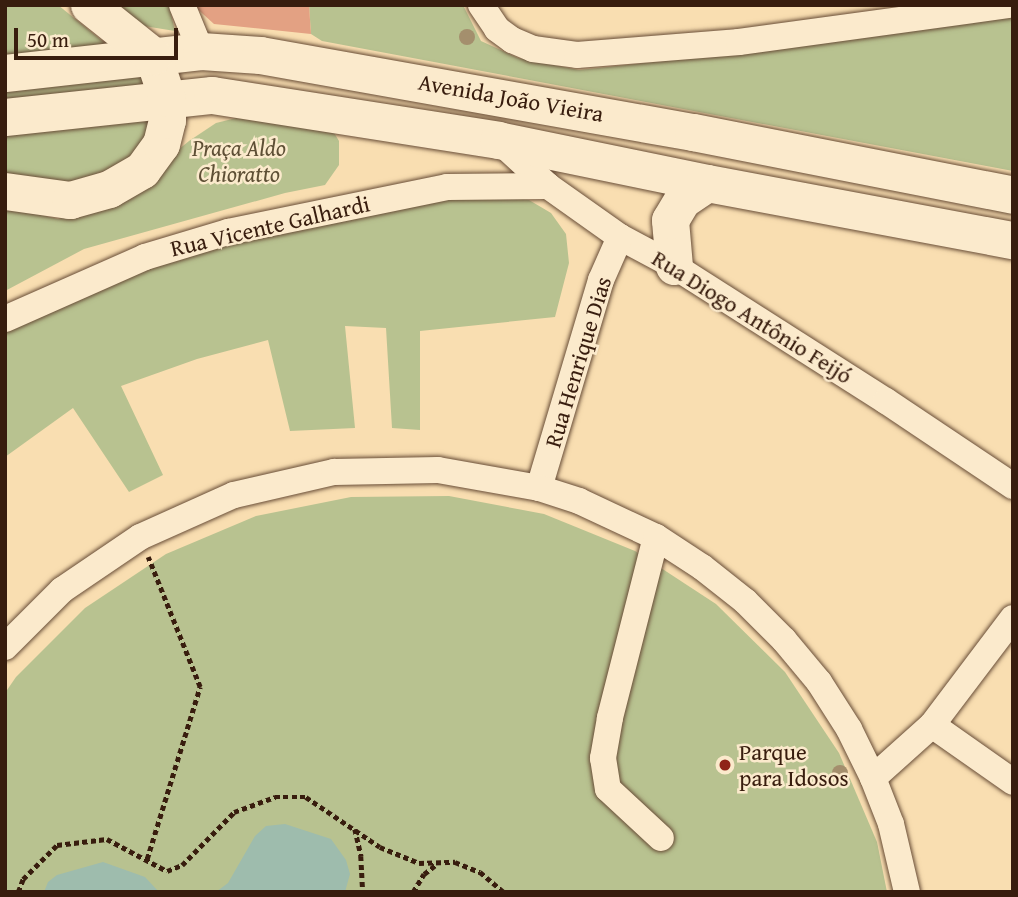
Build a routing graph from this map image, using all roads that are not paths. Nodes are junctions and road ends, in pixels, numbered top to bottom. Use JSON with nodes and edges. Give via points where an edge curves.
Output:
{"nodes":[{"id":1,"x":89,"y":5,"type":"edge"},
{"id":2,"x":182,"y":5,"type":"edge"},
{"id":3,"x":481,"y":5,"type":"edge"},
{"id":4,"x":1009,"y":5,"type":"edge"},
{"id":5,"x":201,"y":51,"type":"junction"},
{"id":6,"x":153,"y":56,"type":"junction"},
{"id":7,"x":5,"y":73,"type":"edge"},
{"id":8,"x":167,"y":98,"type":"junction"},
{"id":9,"x":242,"y":99,"type":"junction"},
{"id":10,"x":5,"y":117,"type":"edge"},
{"id":11,"x":498,"y":140,"type":"junction"},
{"id":12,"x":161,"y":144,"type":"junction"},
{"id":13,"x":707,"y":183,"type":"junction"},
{"id":14,"x":548,"y":186,"type":"junction"},
{"id":15,"x":5,"y":191,"type":"edge"},
{"id":16,"x":1013,"y":195,"type":"edge"},
{"id":17,"x":620,"y":237,"type":"junction"},
{"id":18,"x":1013,"y":240,"type":"edge"},
{"id":19,"x":674,"y":266,"type":"junction"},
{"id":20,"x":5,"y":320,"type":"edge"},
{"id":21,"x":1013,"y":486,"type":"edge"},
{"id":22,"x":539,"y":488,"type":"junction"},
{"id":23,"x":656,"y":537,"type":"junction"},
{"id":24,"x":1013,"y":618,"type":"edge"},
{"id":25,"x":5,"y":647,"type":"edge"},
{"id":26,"x":932,"y":725,"type":"junction"},
{"id":27,"x":873,"y":778,"type":"junction"},
{"id":28,"x":1013,"y":782,"type":"edge"},
{"id":29,"x":661,"y":838,"type":"dead end"},
{"id":30,"x":907,"y":892,"type":"edge"}],
"edges":[{"from":1,"to":6,"type":"main road"},
{"from":2,"to":5,"type":"street"},
{"from":3,"to":4,"type":"street","via":[[512,40],[533,49],[577,55],[739,43]]},
{"from":5,"to":6,"type":"main road","name":"Avenida João Vieira"},
{"from":5,"to":16,"type":"main road","name":"Avenida João Vieira","via":[[260,55],[426,82]]},
{"from":6,"to":7,"type":"main road","name":"Avenida João Vieira"},
{"from":6,"to":8,"type":"main road"},
{"from":8,"to":9,"type":"main road","name":"Avenida João Vieira","via":[[212,95]]},
{"from":8,"to":10,"type":"main road","name":"Avenida João Vieira"},
{"from":8,"to":12,"type":"main road"},
{"from":9,"to":11,"type":"main road","name":"Avenida João Vieira"},
{"from":9,"to":12,"type":"main road","via":[[200,116]]},
{"from":11,"to":13,"type":"main road","name":"Avenida João Vieira"},
{"from":11,"to":14,"type":"street","name":"Rua Diogo Antônio Feijó"},
{"from":12,"to":15,"type":"main road","via":[[142,170],[109,189],[70,200]]},
{"from":13,"to":18,"type":"main road","name":"Avenida João Vieira"},
{"from":13,"to":19,"type":"main road","via":[[682,200],[670,220]]},
{"from":14,"to":17,"type":"street","name":"Rua Diogo Antônio Feijó"},
{"from":14,"to":20,"type":"street","name":"Rua Vicente Galhardi","via":[[447,187],[228,232],[145,257]]},
{"from":17,"to":19,"type":"street","name":"Rua Diogo Antônio Feijó"},
{"from":17,"to":22,"type":"street","name":"Rua Henrique Dias","via":[[601,280]]},
{"from":19,"to":21,"type":"street","name":"Rua Diogo Antônio Feijó"},
{"from":22,"to":23,"type":"street"},
{"from":22,"to":25,"type":"street","via":[[438,470],[334,472],[234,495],[139,537],[62,590]]},
{"from":23,"to":27,"type":"street","via":[[745,601],[784,640],[826,694]]},
{"from":23,"to":29,"type":"street","via":[[603,758],[608,789]]},
{"from":24,"to":26,"type":"street"},
{"from":26,"to":27,"type":"street"},
{"from":26,"to":28,"type":"street"},
{"from":27,"to":30,"type":"street","via":[[891,824]]}]}
